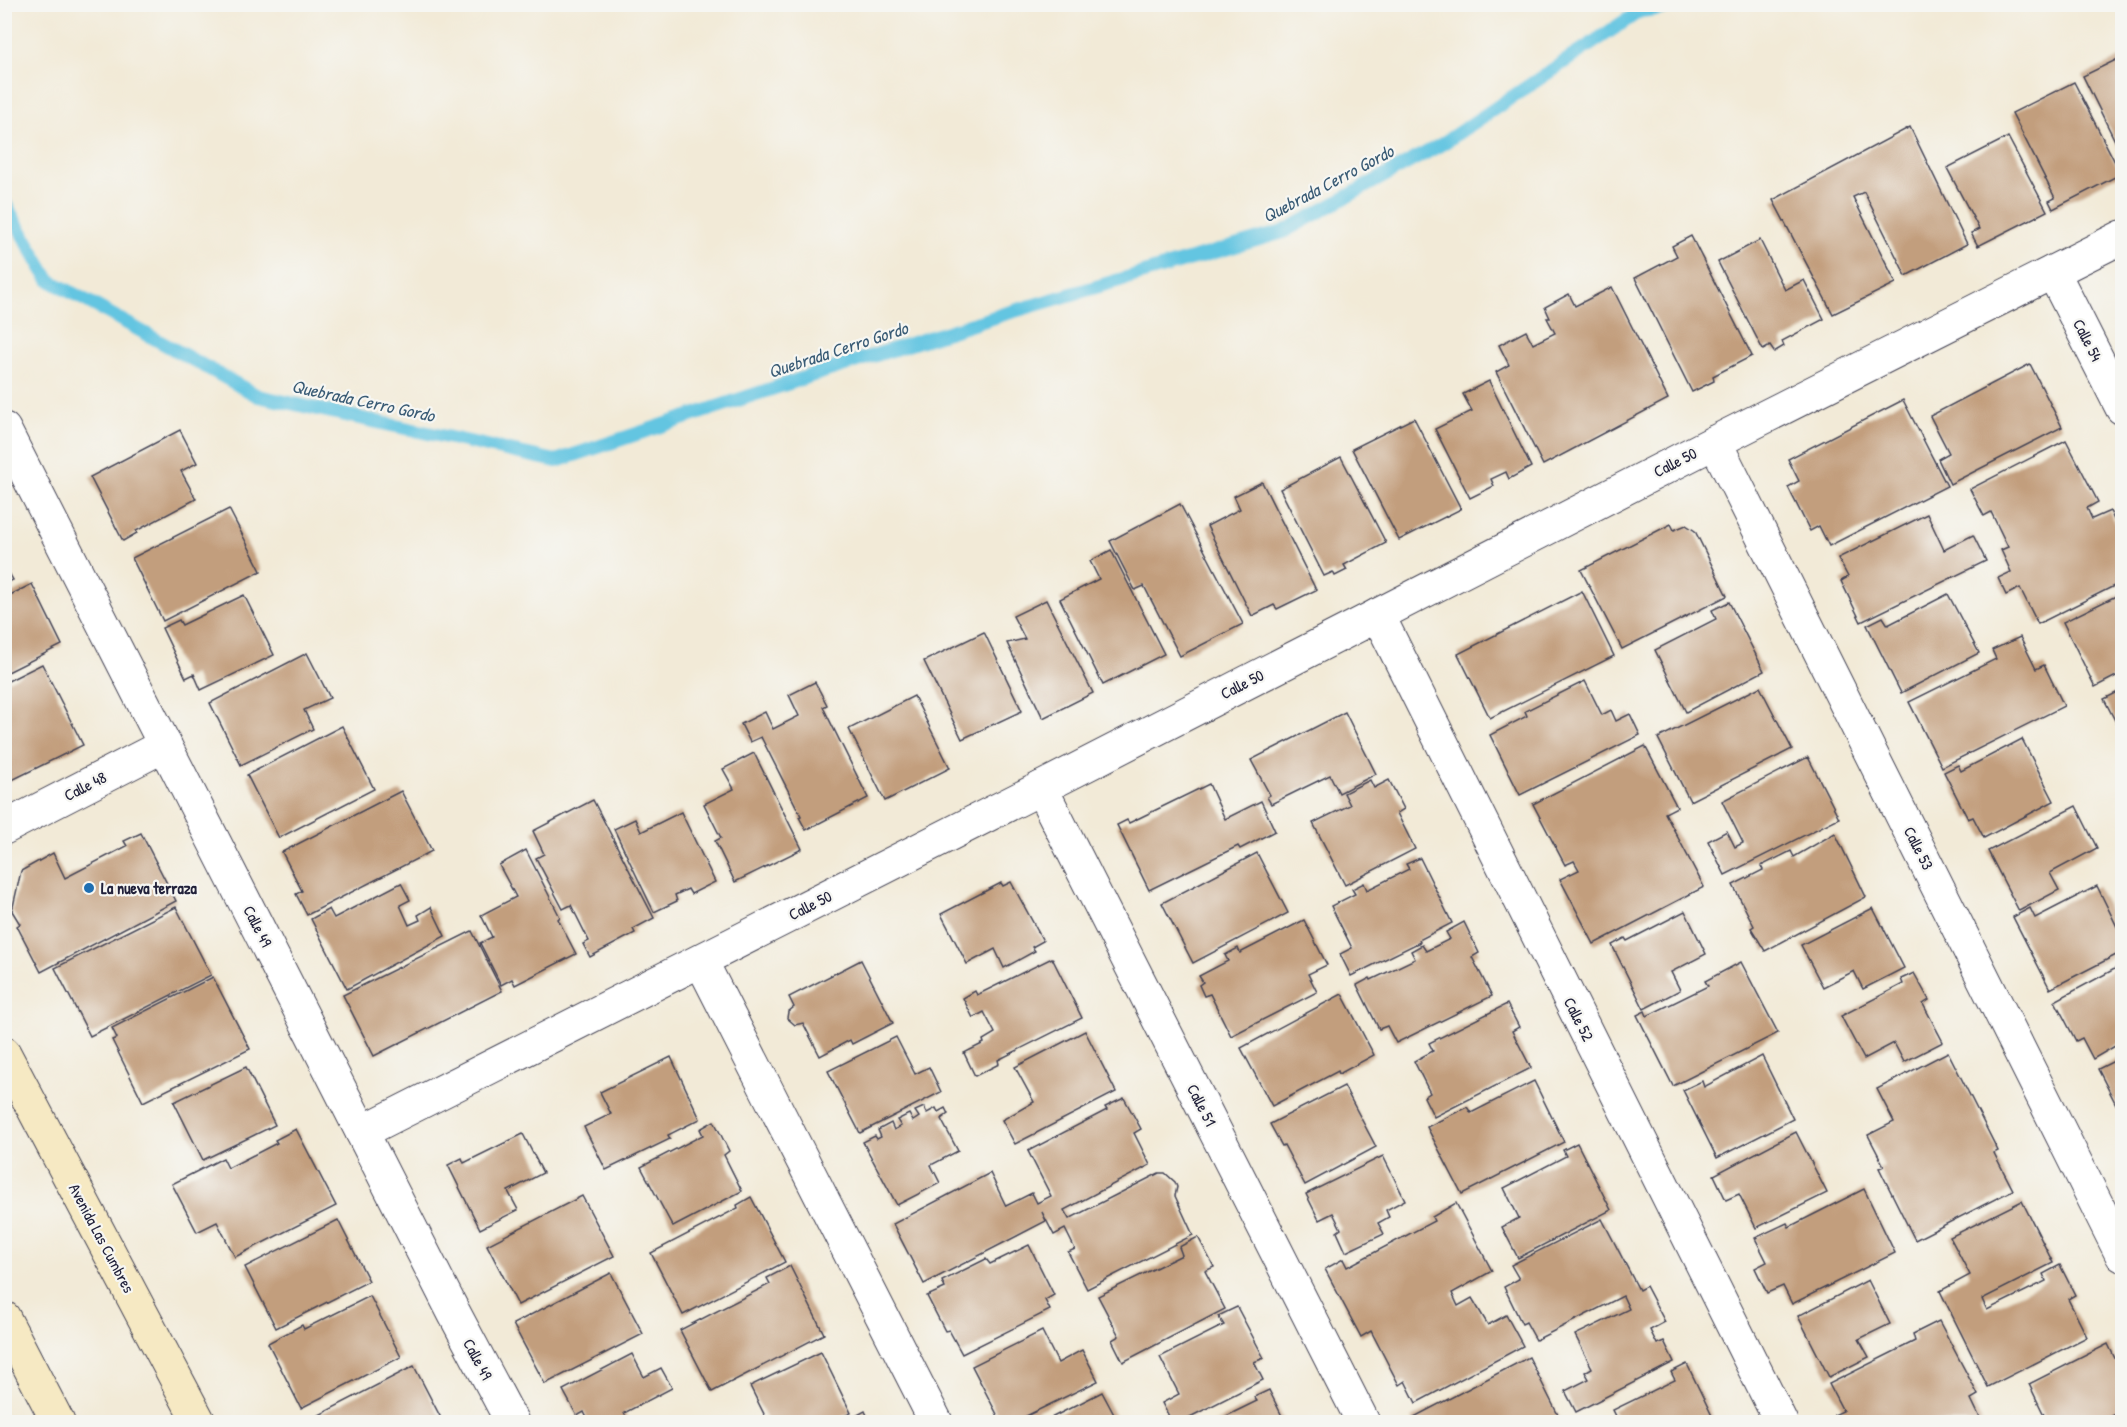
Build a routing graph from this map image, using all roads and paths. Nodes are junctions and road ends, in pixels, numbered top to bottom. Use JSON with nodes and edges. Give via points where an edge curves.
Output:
{"nodes":[{"id":1,"x":2122,"y":237,"type":"edge"},
{"id":2,"x":2053,"y":273,"type":"junction"},
{"id":3,"x":2122,"y":408,"type":"edge"},
{"id":4,"x":4,"y":429,"type":"edge"},
{"id":5,"x":1715,"y":442,"type":"junction"},
{"id":6,"x":1378,"y":615,"type":"junction"},
{"id":7,"x":165,"y":745,"type":"junction"},
{"id":8,"x":1041,"y":788,"type":"junction"},
{"id":9,"x":4,"y":828,"type":"edge"},
{"id":10,"x":701,"y":961,"type":"junction"},
{"id":11,"x":4,"y":1053,"type":"edge"},
{"id":12,"x":362,"y":1132,"type":"junction"},
{"id":13,"x":2122,"y":1255,"type":"edge"},
{"id":14,"x":4,"y":1318,"type":"edge"},
{"id":15,"x":58,"y":1422,"type":"edge"},
{"id":16,"x":199,"y":1422,"type":"edge"},
{"id":17,"x":512,"y":1422,"type":"edge"},
{"id":18,"x":936,"y":1422,"type":"edge"},
{"id":19,"x":1363,"y":1422,"type":"edge"},
{"id":20,"x":1780,"y":1422,"type":"edge"}],
"edges":[{"from":1,"to":2,"type":"street","name":"Calle 50"},
{"from":2,"to":3,"type":"street","name":"Calle 54"},
{"from":2,"to":5,"type":"street","name":"Calle 50"},
{"from":4,"to":7,"type":"street","name":"Calle 49"},
{"from":5,"to":6,"type":"street","name":"Calle 50"},
{"from":5,"to":13,"type":"street","name":"Calle 53"},
{"from":6,"to":8,"type":"street","name":"Calle 50"},
{"from":6,"to":20,"type":"street","name":"Calle 52"},
{"from":7,"to":9,"type":"street","name":"Calle 48"},
{"from":7,"to":12,"type":"street","name":"Calle 49"},
{"from":8,"to":10,"type":"street","name":"Calle 50"},
{"from":8,"to":19,"type":"street","name":"Calle 51"},
{"from":10,"to":12,"type":"street","name":"Calle 50"},
{"from":10,"to":18,"type":"street"},
{"from":11,"to":16,"type":"street","name":"Avenida Las Cumbres"},
{"from":12,"to":17,"type":"street","name":"Calle 49"},
{"from":14,"to":15,"type":"street"}]}
